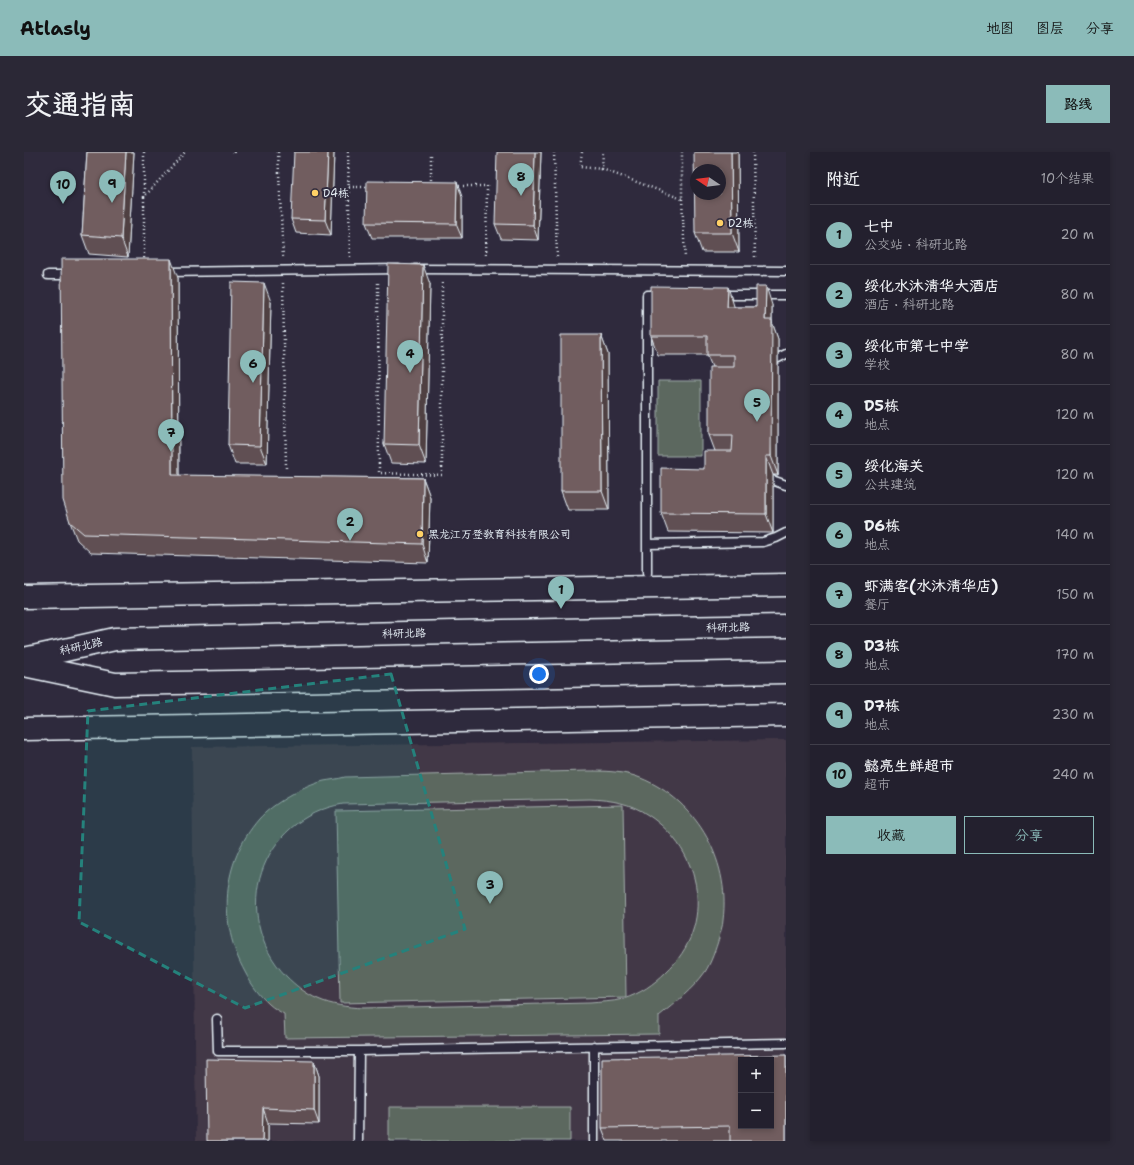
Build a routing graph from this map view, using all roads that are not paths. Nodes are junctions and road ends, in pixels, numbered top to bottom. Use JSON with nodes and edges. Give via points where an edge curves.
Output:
{"nodes":[{"id":1,"x":786,"y":271,"type":"edge"},
{"id":2,"x":144,"y":272,"type":"edge"},
{"id":3,"x":82,"y":274,"type":"edge"},
{"id":4,"x":48,"y":275,"type":"dead end"},
{"id":5,"x":670,"y":295,"type":"edge"},
{"id":6,"x":709,"y":295,"type":"edge"},
{"id":7,"x":786,"y":295,"type":"edge"},
{"id":8,"x":786,"y":354,"type":"edge"},
{"id":9,"x":765,"y":368,"type":"edge"},
{"id":10,"x":763,"y":462,"type":"edge"},
{"id":11,"x":786,"y":485,"type":"edge"},
{"id":12,"x":786,"y":533,"type":"edge"},
{"id":13,"x":647,"y":544,"type":"junction"},
{"id":14,"x":647,"y":573,"type":"dead end"},
{"id":15,"x":786,"y":585,"type":"edge"},
{"id":16,"x":24,"y":597,"type":"edge"},
{"id":17,"x":786,"y":626,"type":"edge"},
{"id":18,"x":24,"y":659,"type":"edge"},
{"id":19,"x":24,"y":665,"type":"edge"},
{"id":20,"x":786,"y":672,"type":"edge"},
{"id":21,"x":786,"y":715,"type":"edge"},
{"id":22,"x":24,"y":728,"type":"edge"},
{"id":23,"x":217,"y":1019,"type":"dead end"},
{"id":24,"x":786,"y":1043,"type":"edge"},
{"id":25,"x":594,"y":1046,"type":"junction"},
{"id":26,"x":360,"y":1051,"type":"junction"},
{"id":27,"x":358,"y":1141,"type":"edge"},
{"id":28,"x":594,"y":1141,"type":"edge"}],
"edges":[{"from":1,"to":2,"type":"lane","via":[[351,269]]},
{"from":3,"to":4,"type":"lane"},
{"from":5,"to":13,"type":"lane","via":[[647,295]]},
{"from":6,"to":7,"type":"lane"},
{"from":8,"to":9,"type":"lane","via":[[774,359]]},
{"from":10,"to":11,"type":"lane","via":[[766,475]]},
{"from":12,"to":13,"type":"lane","via":[[763,542]]},
{"from":13,"to":14,"type":"lane"},
{"from":15,"to":16,"type":"main road"},
{"from":17,"to":18,"type":"main road","name":"科研北路","via":[[115,639]]},
{"from":19,"to":20,"type":"main road","name":"科研北路","via":[[115,684]]},
{"from":21,"to":22,"type":"main road"},
{"from":23,"to":26,"type":"lane","via":[[218,1051]]},
{"from":24,"to":25,"type":"lane"},
{"from":25,"to":26,"type":"lane"},
{"from":25,"to":28,"type":"lane"},
{"from":26,"to":27,"type":"lane"}]}
